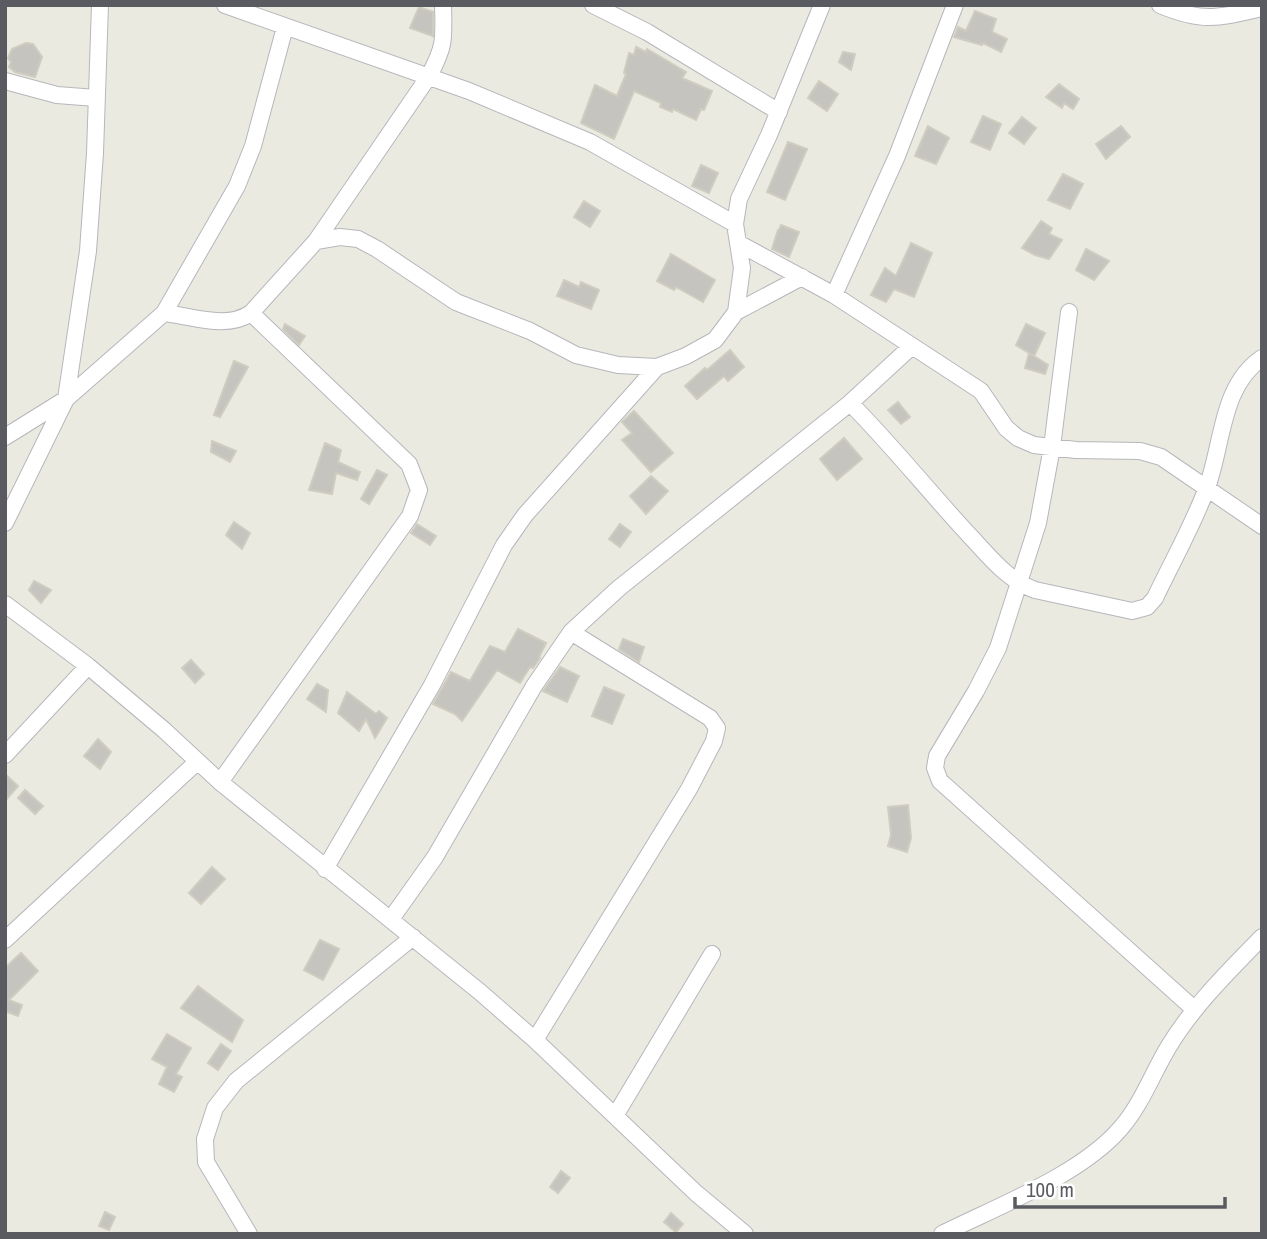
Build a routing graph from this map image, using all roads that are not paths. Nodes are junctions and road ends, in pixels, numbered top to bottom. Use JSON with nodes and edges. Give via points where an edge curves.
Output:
{"nodes":[{"id":1,"x":100,"y":5,"type":"edge"},
{"id":2,"x":225,"y":5,"type":"edge"},
{"id":3,"x":443,"y":5,"type":"edge"},
{"id":4,"x":593,"y":5,"type":"edge"},
{"id":5,"x":822,"y":5,"type":"edge"},
{"id":6,"x":955,"y":5,"type":"edge"},
{"id":7,"x":1160,"y":5,"type":"edge"},
{"id":8,"x":1262,"y":8,"type":"edge"},
{"id":9,"x":285,"y":27,"type":"junction"},
{"id":10,"x":429,"y":76,"type":"junction"},
{"id":11,"x":5,"y":81,"type":"edge"},
{"id":12,"x":96,"y":98,"type":"junction"},
{"id":13,"x":779,"y":112,"type":"junction"},
{"id":14,"x":735,"y":224,"type":"junction"},
{"id":15,"x":316,"y":241,"type":"junction"},
{"id":16,"x":738,"y":243,"type":"junction"},
{"id":17,"x":802,"y":278,"type":"junction"},
{"id":18,"x":834,"y":295,"type":"junction"},
{"id":19,"x":736,"y":312,"type":"junction"},
{"id":20,"x":1069,"y":312,"type":"dead end"},
{"id":21,"x":164,"y":313,"type":"junction"},
{"id":22,"x":251,"y":313,"type":"junction"},
{"id":23,"x":912,"y":346,"type":"junction"},
{"id":24,"x":1262,"y":358,"type":"edge"},
{"id":25,"x":657,"y":367,"type":"junction"},
{"id":26,"x":66,"y":399,"type":"junction"},
{"id":27,"x":849,"y":403,"type":"junction"},
{"id":28,"x":5,"y":437,"type":"edge"},
{"id":29,"x":1052,"y":447,"type":"junction"},
{"id":30,"x":1207,"y":489,"type":"junction"},
{"id":31,"x":5,"y":523,"type":"edge"},
{"id":32,"x":1262,"y":526,"type":"edge"},
{"id":33,"x":1020,"y":585,"type":"junction"},
{"id":34,"x":5,"y":604,"type":"edge"},
{"id":35,"x":571,"y":632,"type":"junction"},
{"id":36,"x":89,"y":666,"type":"junction"},
{"id":37,"x":5,"y":755,"type":"edge"},
{"id":38,"x":197,"y":762,"type":"junction"},
{"id":39,"x":220,"y":782,"type":"junction"},
{"id":40,"x":325,"y":869,"type":"junction"},
{"id":41,"x":391,"y":919,"type":"junction"},
{"id":42,"x":414,"y":937,"type":"junction"},
{"id":43,"x":1262,"y":937,"type":"edge"},
{"id":44,"x":5,"y":940,"type":"edge"},
{"id":45,"x":712,"y":954,"type":"dead end"},
{"id":46,"x":1194,"y":1009,"type":"junction"},
{"id":47,"x":535,"y":1040,"type":"junction"},
{"id":48,"x":615,"y":1116,"type":"junction"},
{"id":49,"x":249,"y":1234,"type":"edge"},
{"id":50,"x":745,"y":1234,"type":"edge"},
{"id":51,"x":942,"y":1234,"type":"edge"}],
"edges":[{"from":1,"to":12,"type":"street"},
{"from":2,"to":9,"type":"street"},
{"from":3,"to":10,"type":"street","via":[[442,51]]},
{"from":4,"to":13,"type":"street","via":[[647,32]]},
{"from":5,"to":13,"type":"street"},
{"from":6,"to":18,"type":"street","via":[[897,156]]},
{"from":7,"to":8,"type":"street","via":[[1214,19]]},
{"from":9,"to":10,"type":"street"},
{"from":9,"to":21,"type":"street","via":[[253,146],[237,186]]},
{"from":10,"to":14,"type":"street","via":[[590,142]]},
{"from":10,"to":15,"type":"street"},
{"from":11,"to":12,"type":"street","via":[[57,95]]},
{"from":12,"to":26,"type":"street","via":[[88,251]]},
{"from":13,"to":14,"type":"street","via":[[739,199]]},
{"from":14,"to":16,"type":"street"},
{"from":15,"to":22,"type":"street"},
{"from":15,"to":25,"type":"street","via":[[358,239],[456,302],[576,355],[618,365]]},
{"from":16,"to":17,"type":"street"},
{"from":16,"to":19,"type":"street","via":[[742,268]]},
{"from":17,"to":18,"type":"street"},
{"from":17,"to":19,"type":"street"},
{"from":18,"to":23,"type":"street"},
{"from":19,"to":25,"type":"street","via":[[715,340]]},
{"from":20,"to":29,"type":"street"},
{"from":21,"to":22,"type":"street","via":[[229,323]]},
{"from":21,"to":26,"type":"street"},
{"from":22,"to":39,"type":"street","via":[[409,464],[419,491],[410,516]]},
{"from":23,"to":27,"type":"street"},
{"from":23,"to":29,"type":"street","via":[[981,391],[1018,438]]},
{"from":24,"to":30,"type":"street","via":[[1250,366],[1232,396]]},
{"from":25,"to":40,"type":"street","via":[[525,515],[504,545],[432,685]]},
{"from":26,"to":28,"type":"street"},
{"from":26,"to":31,"type":"street"},
{"from":27,"to":33,"type":"street"},
{"from":27,"to":35,"type":"street"},
{"from":29,"to":30,"type":"street","via":[[1140,451],[1161,457]]},
{"from":29,"to":33,"type":"street","via":[[1038,523]]},
{"from":30,"to":32,"type":"street"},
{"from":30,"to":33,"type":"street","via":[[1147,607],[1132,611]]},
{"from":33,"to":46,"type":"street","via":[[998,648],[937,756],[940,781]]},
{"from":34,"to":36,"type":"street"},
{"from":35,"to":41,"type":"street","via":[[534,686],[435,857]]},
{"from":35,"to":47,"type":"street","via":[[710,719],[717,728],[689,789]]},
{"from":36,"to":37,"type":"street"},
{"from":36,"to":38,"type":"street"},
{"from":38,"to":39,"type":"street"},
{"from":38,"to":44,"type":"street"},
{"from":39,"to":40,"type":"street"},
{"from":40,"to":41,"type":"street"},
{"from":41,"to":42,"type":"street"},
{"from":42,"to":47,"type":"street"},
{"from":42,"to":49,"type":"street","via":[[236,1081],[215,1108],[205,1139],[206,1161]]},
{"from":43,"to":46,"type":"street"},
{"from":45,"to":48,"type":"street"},
{"from":46,"to":51,"type":"street","via":[[1120,1129],[1081,1165]]},
{"from":47,"to":48,"type":"street"},
{"from":48,"to":50,"type":"street"}]}
